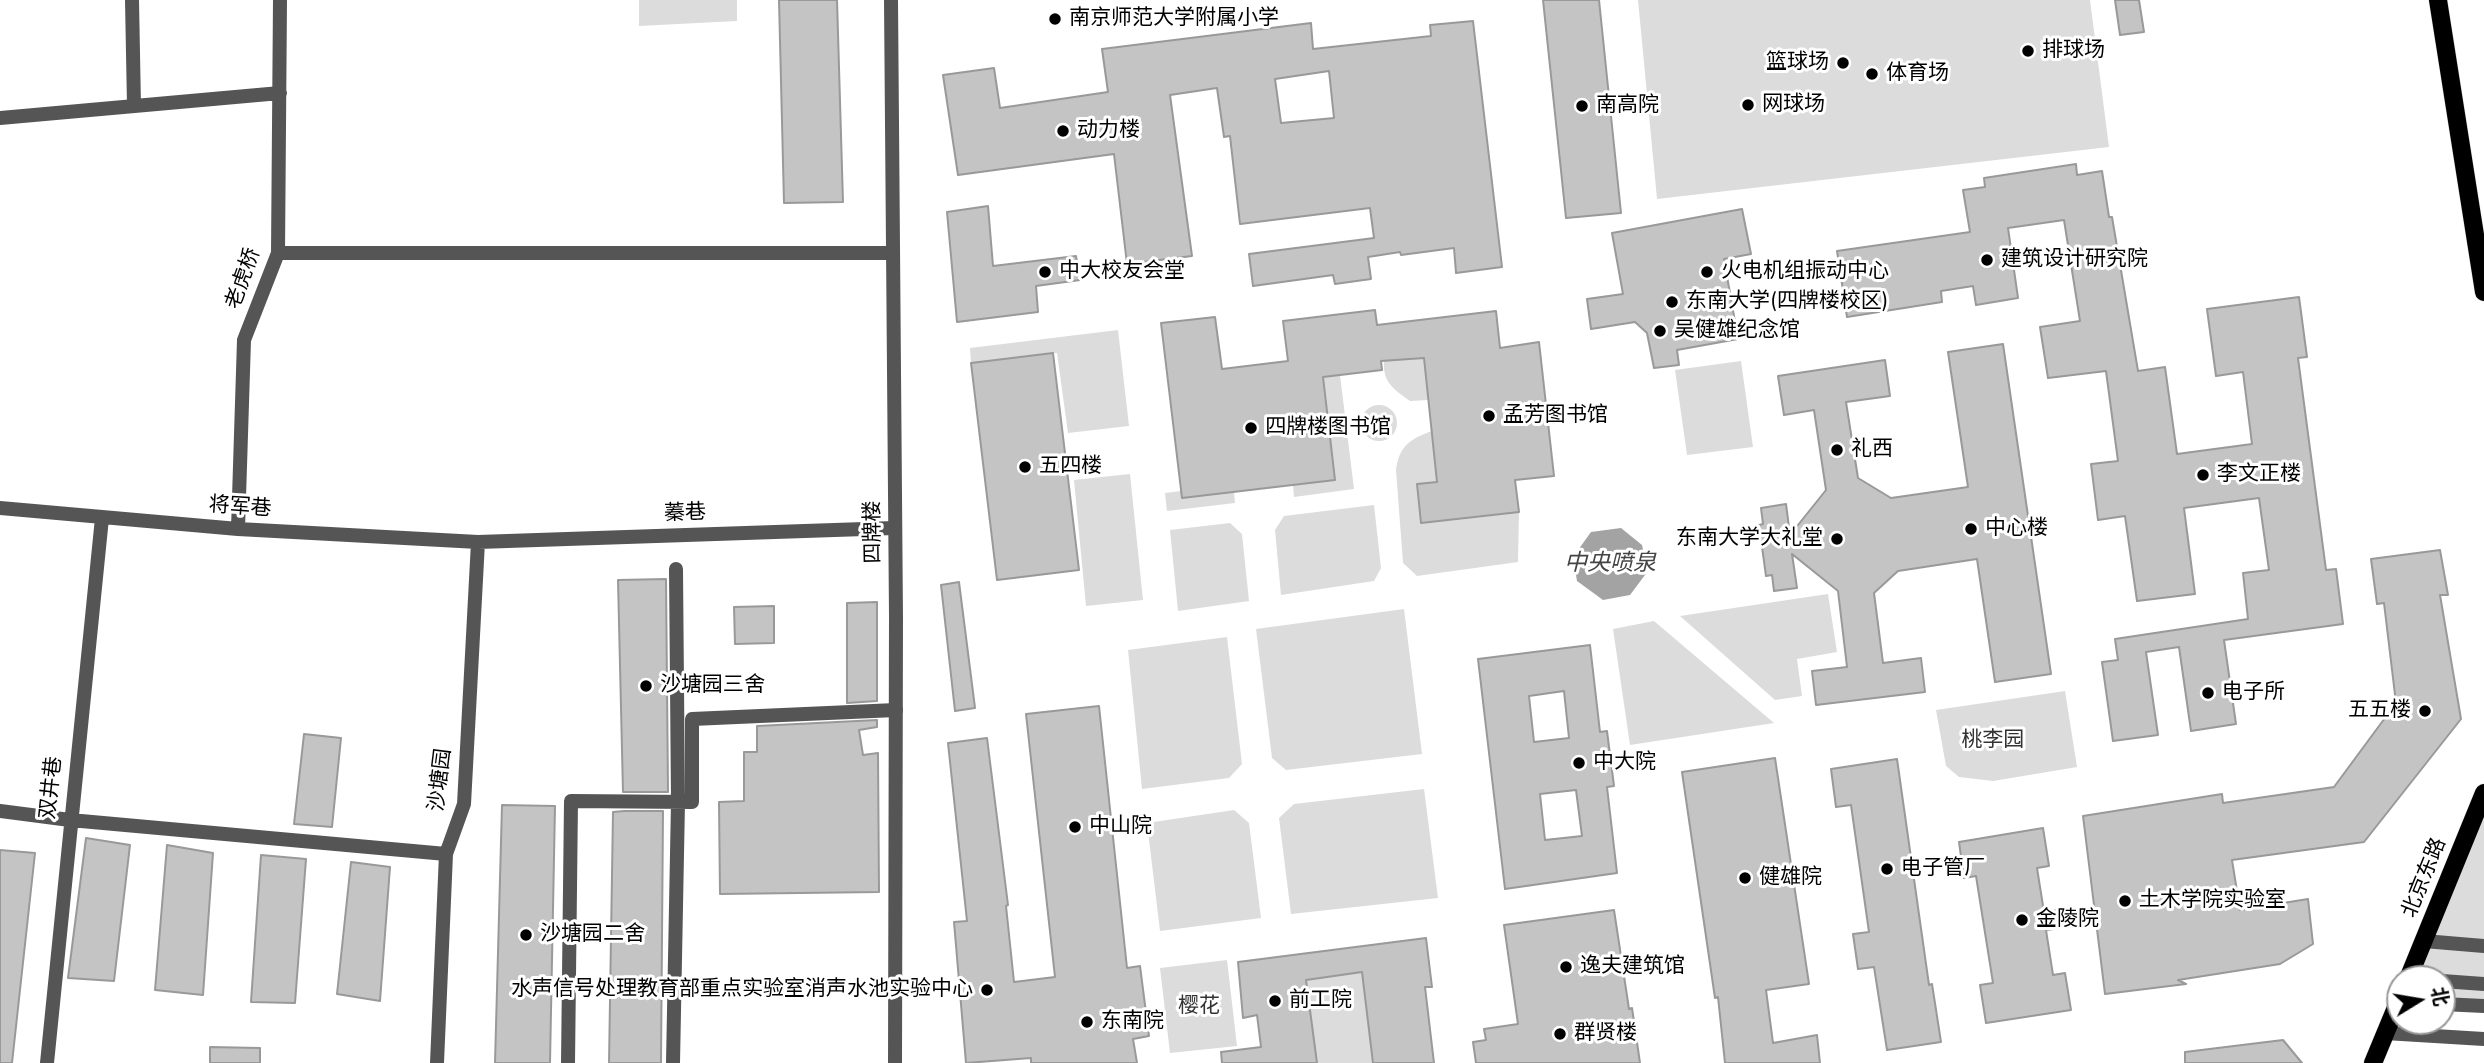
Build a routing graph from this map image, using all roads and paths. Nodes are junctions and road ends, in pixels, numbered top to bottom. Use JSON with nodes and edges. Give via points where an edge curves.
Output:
{"nodes":[{"id":1,"x":132,"y":0,"type":"edge"},
{"id":2,"x":280,"y":0,"type":"edge"},
{"id":3,"x":891,"y":0,"type":"edge"},
{"id":4,"x":2438,"y":0,"type":"edge"},
{"id":5,"x":280,"y":93,"type":"junction"},
{"id":6,"x":134,"y":106,"type":"junction"},
{"id":7,"x":0,"y":118,"type":"edge"},
{"id":8,"x":278,"y":253,"type":"junction"},
{"id":9,"x":893,"y":253,"type":"junction"},
{"id":10,"x":2484,"y":292,"type":"edge"},
{"id":11,"x":0,"y":508,"type":"edge"},
{"id":12,"x":102,"y":518,"type":"junction"},
{"id":13,"x":894,"y":528,"type":"junction"},
{"id":14,"x":238,"y":529,"type":"junction"},
{"id":15,"x":478,"y":542,"type":"junction"},
{"id":16,"x":677,"y":569,"type":"dead end"},
{"id":17,"x":896,"y":710,"type":"junction"},
{"id":18,"x":2484,"y":793,"type":"edge"},
{"id":19,"x":678,"y":802,"type":"junction"},
{"id":20,"x":0,"y":811,"type":"edge"},
{"id":21,"x":70,"y":820,"type":"junction"},
{"id":22,"x":446,"y":854,"type":"junction"},
{"id":23,"x":2424,"y":941,"type":"junction"},
{"id":24,"x":2484,"y":946,"type":"edge"},
{"id":25,"x":2416,"y":965,"type":"edge"},
{"id":26,"x":2456,"y":982,"type":"edge"},
{"id":27,"x":2484,"y":984,"type":"edge"},
{"id":28,"x":2456,"y":1005,"type":"edge"},
{"id":29,"x":2484,"y":1006,"type":"edge"},
{"id":30,"x":2385,"y":1033,"type":"joint"},
{"id":31,"x":2484,"y":1039,"type":"edge"},
{"id":32,"x":47,"y":1063,"type":"edge"},
{"id":33,"x":437,"y":1063,"type":"edge"},
{"id":34,"x":568,"y":1063,"type":"edge"},
{"id":35,"x":673,"y":1063,"type":"edge"},
{"id":36,"x":895,"y":1063,"type":"edge"},
{"id":37,"x":2373,"y":1063,"type":"edge"}],
"edges":[{"from":1,"to":6,"type":"street"},
{"from":2,"to":5,"type":"street","name":"老虎桥"},
{"from":3,"to":9,"type":"street","name":"四牌楼"},
{"from":4,"to":10,"type":"main road"},
{"from":5,"to":6,"type":"street"},
{"from":5,"to":8,"type":"street","name":"老虎桥"},
{"from":6,"to":7,"type":"street"},
{"from":8,"to":9,"type":"street"},
{"from":8,"to":14,"type":"street","name":"老虎桥","via":[[244,340]]},
{"from":9,"to":13,"type":"street","name":"四牌楼"},
{"from":11,"to":12,"type":"street","name":"将军巷"},
{"from":12,"to":14,"type":"street","name":"将军巷"},
{"from":12,"to":21,"type":"street","name":"双井巷"},
{"from":13,"to":15,"type":"street","name":"蓁巷"},
{"from":13,"to":17,"type":"street","name":"四牌楼"},
{"from":14,"to":15,"type":"street","name":"将军巷"},
{"from":15,"to":22,"type":"street","name":"沙塘园","via":[[464,804]]},
{"from":16,"to":19,"type":"street"},
{"from":17,"to":19,"type":"street","via":[[692,719],[692,802]]},
{"from":17,"to":36,"type":"street","name":"四牌楼"},
{"from":18,"to":23,"type":"main road","name":"北京东路"},
{"from":19,"to":34,"type":"street","via":[[571,801]]},
{"from":19,"to":35,"type":"street"},
{"from":20,"to":21,"type":"street"},
{"from":21,"to":22,"type":"street"},
{"from":21,"to":32,"type":"street","name":"双井巷"},
{"from":22,"to":33,"type":"street","name":"沙塘园"},
{"from":23,"to":24,"type":"street"},
{"from":23,"to":25,"type":"main road","name":"北京东路"},
{"from":26,"to":27,"type":"street"},
{"from":28,"to":29,"type":"street"},
{"from":30,"to":31,"type":"street"},
{"from":30,"to":37,"type":"main road"}]}
